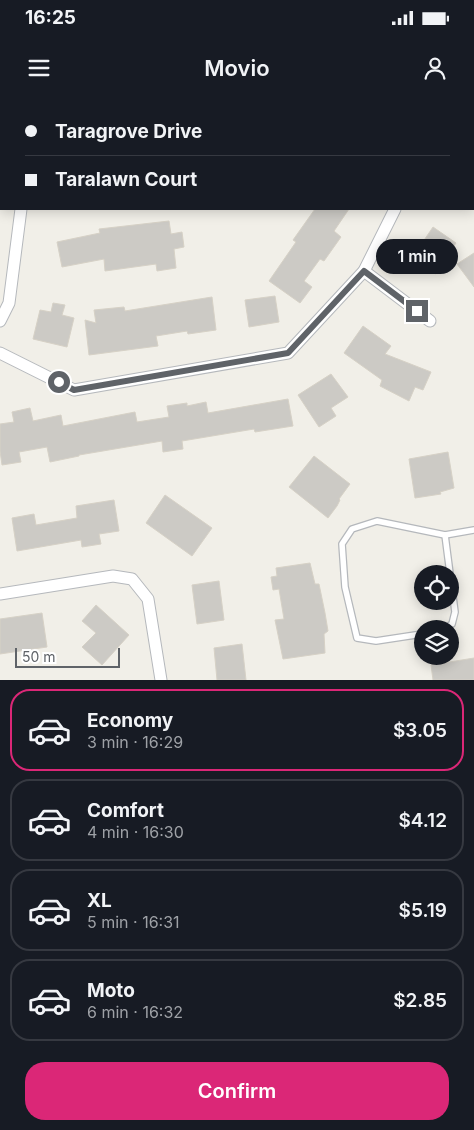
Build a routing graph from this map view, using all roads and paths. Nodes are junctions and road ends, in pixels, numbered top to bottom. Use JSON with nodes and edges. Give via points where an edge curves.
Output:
{"nodes":[{"id":1,"x":21,"y":210,"type":"edge"},
{"id":2,"x":394,"y":210,"type":"edge"},
{"id":3,"x":364,"y":271,"type":"junction"},
{"id":4,"x":0,"y":321,"type":"edge"},
{"id":5,"x":430,"y":321,"type":"dead end"},
{"id":6,"x":0,"y":353,"type":"edge"},
{"id":7,"x":474,"y":530,"type":"edge"},
{"id":8,"x":445,"y":535,"type":"junction"},
{"id":9,"x":0,"y":594,"type":"edge"},
{"id":10,"x":453,"y":620,"type":"edge"},
{"id":11,"x":414,"y":635,"type":"edge"},
{"id":12,"x":161,"y":680,"type":"edge"}],
"edges":[{"from":1,"to":4,"type":"street","via":[[9,303]]},
{"from":2,"to":3,"type":"street"},
{"from":3,"to":5,"type":"street"},
{"from":3,"to":6,"type":"street","via":[[288,353],[74,390]]},
{"from":7,"to":8,"type":"lane"},
{"from":8,"to":10,"type":"lane","via":[[455,612]]},
{"from":8,"to":11,"type":"lane","via":[[377,521],[352,529],[342,544],[345,588],[357,638],[376,641]]},
{"from":9,"to":12,"type":"street","via":[[113,576],[132,579],[148,599]]}]}
